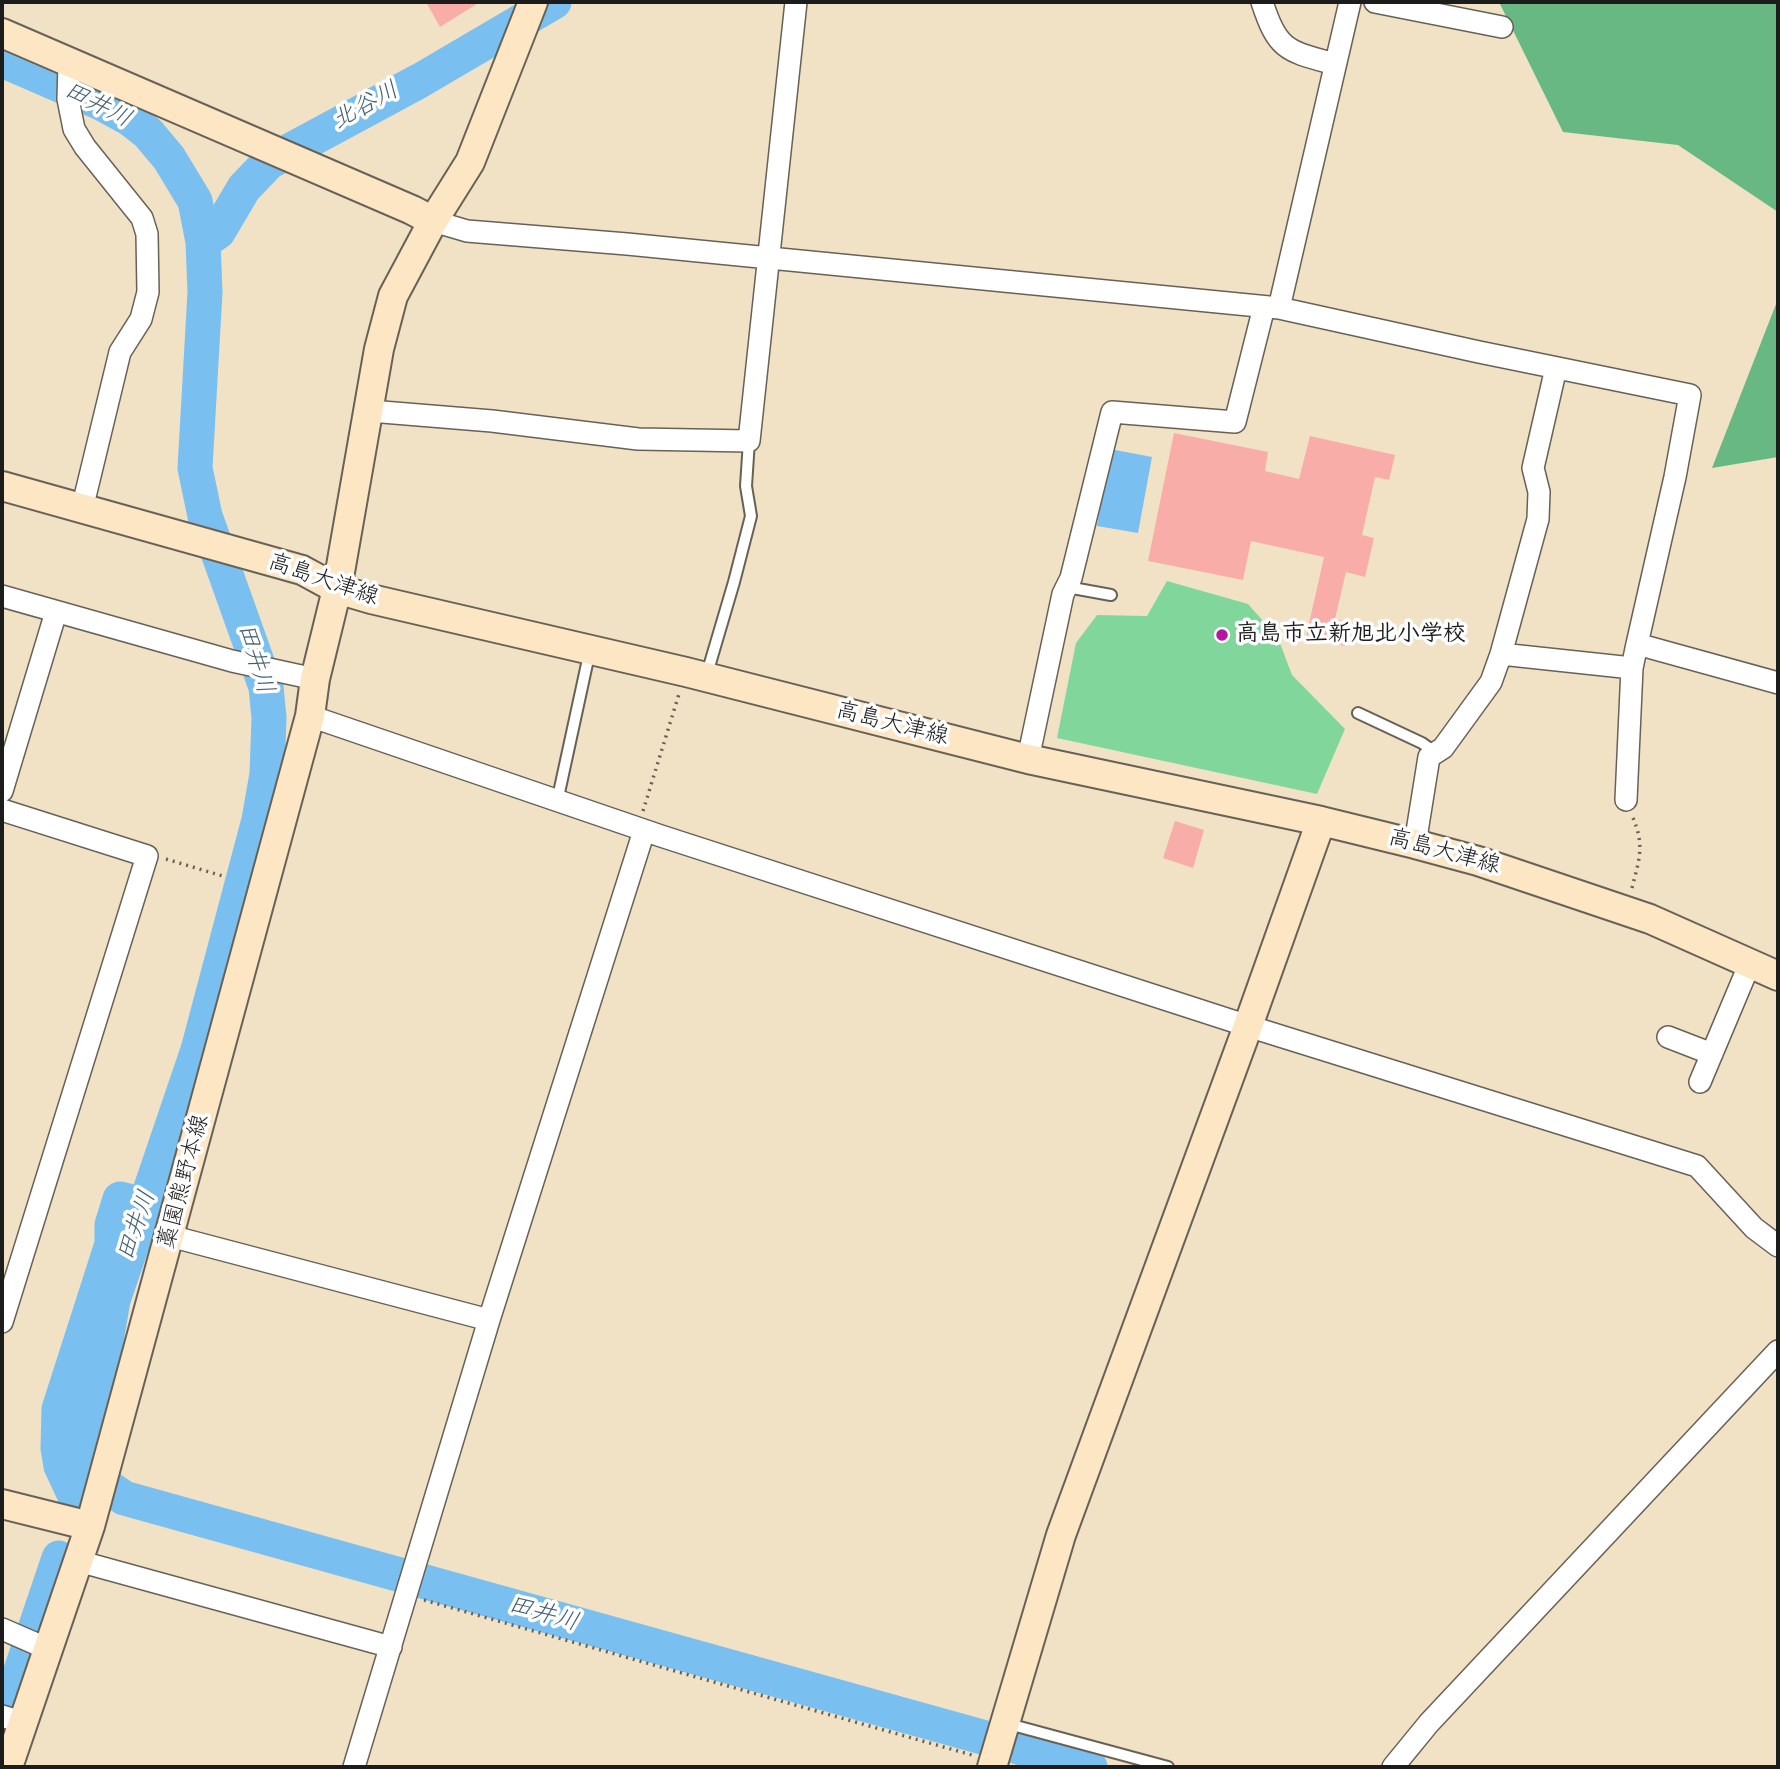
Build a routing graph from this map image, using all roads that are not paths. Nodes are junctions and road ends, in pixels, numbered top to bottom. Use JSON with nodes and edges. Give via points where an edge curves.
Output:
{"nodes":[{"id":1,"x":533,"y":2,"type":"edge"},
{"id":2,"x":796,"y":2,"type":"edge"},
{"id":3,"x":1262,"y":2,"type":"edge"},
{"id":4,"x":1350,"y":2,"type":"edge"},
{"id":5,"x":1375,"y":2,"type":"edge"},
{"id":6,"x":1502,"y":27,"type":"dead end"},
{"id":7,"x":2,"y":33,"type":"edge"},
{"id":8,"x":1335,"y":64,"type":"junction"},
{"id":9,"x":68,"y":69,"type":"junction"},
{"id":10,"x":433,"y":221,"type":"junction"},
{"id":11,"x":768,"y":259,"type":"junction"},
{"id":12,"x":1271,"y":308,"type":"junction"},
{"id":13,"x":1556,"y":368,"type":"junction"},
{"id":14,"x":370,"y":411,"type":"junction"},
{"id":15,"x":749,"y":441,"type":"junction"},
{"id":16,"x":2,"y":485,"type":"edge"},
{"id":17,"x":82,"y":509,"type":"junction"},
{"id":18,"x":1067,"y":587,"type":"junction"},
{"id":19,"x":337,"y":589,"type":"junction"},
{"id":20,"x":1111,"y":595,"type":"dead end"},
{"id":21,"x":2,"y":596,"type":"edge"},
{"id":22,"x":56,"y":612,"type":"junction"},
{"id":23,"x":1637,"y":644,"type":"junction"},
{"id":24,"x":590,"y":649,"type":"junction"},
{"id":25,"x":1501,"y":654,"type":"junction"},
{"id":26,"x":1632,"y":668,"type":"junction"},
{"id":27,"x":696,"y":675,"type":"junction"},
{"id":28,"x":315,"y":679,"type":"junction"},
{"id":29,"x":1778,"y":683,"type":"edge"},
{"id":30,"x":1358,"y":713,"type":"dead end"},
{"id":31,"x":310,"y":716,"type":"junction"},
{"id":32,"x":1436,"y":752,"type":"junction"},
{"id":33,"x":1028,"y":759,"type":"junction"},
{"id":34,"x":2,"y":791,"type":"edge"},
{"id":35,"x":1626,"y":800,"type":"road end"},
{"id":36,"x":557,"y":802,"type":"junction"},
{"id":37,"x":2,"y":810,"type":"edge"},
{"id":38,"x":1321,"y":821,"type":"junction"},
{"id":39,"x":643,"y":831,"type":"junction"},
{"id":40,"x":1415,"y":844,"type":"junction"},
{"id":41,"x":1750,"y":963,"type":"junction"},
{"id":42,"x":1778,"y":976,"type":"edge"},
{"id":43,"x":1248,"y":1026,"type":"junction"},
{"id":44,"x":1668,"y":1037,"type":"dead end"},
{"id":45,"x":1712,"y":1054,"type":"junction"},
{"id":46,"x":1700,"y":1082,"type":"dead end"},
{"id":47,"x":170,"y":1236,"type":"junction"},
{"id":48,"x":1778,"y":1246,"type":"edge"},
{"id":49,"x":489,"y":1320,"type":"junction"},
{"id":50,"x":2,"y":1322,"type":"edge"},
{"id":51,"x":1778,"y":1351,"type":"edge"},
{"id":52,"x":2,"y":1504,"type":"edge"},
{"id":53,"x":94,"y":1515,"type":"junction"},
{"id":54,"x":78,"y":1561,"type":"junction"},
{"id":55,"x":2,"y":1629,"type":"edge"},
{"id":56,"x":36,"y":1643,"type":"junction"},
{"id":57,"x":391,"y":1647,"type":"junction"},
{"id":58,"x":13,"y":1719,"type":"edge"},
{"id":59,"x":998,"y":1746,"type":"edge"},
{"id":60,"x":8,"y":1767,"type":"edge"},
{"id":61,"x":354,"y":1767,"type":"edge"},
{"id":62,"x":1168,"y":1767,"type":"edge"},
{"id":63,"x":1393,"y":1767,"type":"edge"}],
"edges":[{"from":1,"to":10,"type":"main road","name":"藁園熊野本線","via":[[470,162]]},
{"from":2,"to":11,"type":"street"},
{"from":3,"to":8,"type":"street","via":[[1272,33],[1296,53]]},
{"from":4,"to":8,"type":"street"},
{"from":5,"to":6,"type":"street"},
{"from":7,"to":9,"type":"main road"},
{"from":8,"to":12,"type":"street"},
{"from":9,"to":10,"type":"main road"},
{"from":9,"to":17,"type":"street","via":[[74,129],[142,218],[147,234],[148,292],[141,319],[120,352]]},
{"from":10,"to":11,"type":"street","via":[[467,232]]},
{"from":10,"to":14,"type":"main road","name":"藁園熊野本線","via":[[393,296]]},
{"from":11,"to":12,"type":"street"},
{"from":11,"to":15,"type":"street"},
{"from":12,"to":13,"type":"street"},
{"from":12,"to":18,"type":"street","via":[[1235,422],[1112,412]]},
{"from":13,"to":23,"type":"street","via":[[1690,395]]},
{"from":13,"to":25,"type":"street","via":[[1534,468],[1538,519]]},
{"from":14,"to":15,"type":"street","via":[[638,439]]},
{"from":14,"to":19,"type":"main road","name":"藁園熊野本線"},
{"from":15,"to":27,"type":"lane","via":[[746,486],[751,516],[734,582]]},
{"from":16,"to":17,"type":"main road","name":"高島大津線"},
{"from":17,"to":19,"type":"main road","name":"高島大津線","via":[[302,570]]},
{"from":18,"to":20,"type":"lane"},
{"from":18,"to":33,"type":"street"},
{"from":19,"to":24,"type":"main road","name":"高島大津線"},
{"from":19,"to":28,"type":"main road","name":"藁園熊野本線"},
{"from":21,"to":22,"type":"street"},
{"from":22,"to":28,"type":"street"},
{"from":22,"to":34,"type":"street"},
{"from":23,"to":26,"type":"street"},
{"from":23,"to":29,"type":"street"},
{"from":24,"to":27,"type":"main road","name":"高島大津線"},
{"from":24,"to":36,"type":"lane"},
{"from":25,"to":26,"type":"street"},
{"from":25,"to":32,"type":"street","via":[[1491,682]]},
{"from":26,"to":35,"type":"street"},
{"from":27,"to":33,"type":"main road","name":"高島大津線"},
{"from":28,"to":31,"type":"main road","name":"藁園熊野本線"},
{"from":30,"to":32,"type":"lane"},
{"from":31,"to":36,"type":"street"},
{"from":31,"to":47,"type":"main road","name":"藁園熊野本線"},
{"from":32,"to":40,"type":"street","via":[[1429,757]]},
{"from":33,"to":38,"type":"main road","name":"高島大津線"},
{"from":36,"to":39,"type":"street"},
{"from":37,"to":50,"type":"street","via":[[147,856]]},
{"from":38,"to":40,"type":"main road","name":"高島大津線"},
{"from":38,"to":43,"type":"main road"},
{"from":39,"to":43,"type":"street"},
{"from":39,"to":49,"type":"street"},
{"from":40,"to":41,"type":"main road","name":"高島大津線","via":[[1650,919]]},
{"from":41,"to":42,"type":"main road","name":"高島大津線"},
{"from":41,"to":45,"type":"street"},
{"from":43,"to":48,"type":"street","via":[[1697,1166],[1754,1228]]},
{"from":43,"to":59,"type":"main road","via":[[1061,1535]]},
{"from":44,"to":45,"type":"street"},
{"from":45,"to":46,"type":"street"},
{"from":47,"to":49,"type":"street"},
{"from":47,"to":53,"type":"main road","name":"藁園熊野本線"},
{"from":49,"to":57,"type":"street"},
{"from":51,"to":63,"type":"street"},
{"from":52,"to":53,"type":"main road"},
{"from":53,"to":54,"type":"main road","name":"藁園熊野本線"},
{"from":54,"to":56,"type":"main road","name":"藁園熊野本線"},
{"from":54,"to":57,"type":"street"},
{"from":55,"to":56,"type":"street"},
{"from":56,"to":58,"type":"main road","name":"藁園熊野本線"},
{"from":57,"to":61,"type":"street"},
{"from":58,"to":60,"type":"main road","name":"藁園熊野本線"},
{"from":59,"to":62,"type":"lane"}]}
